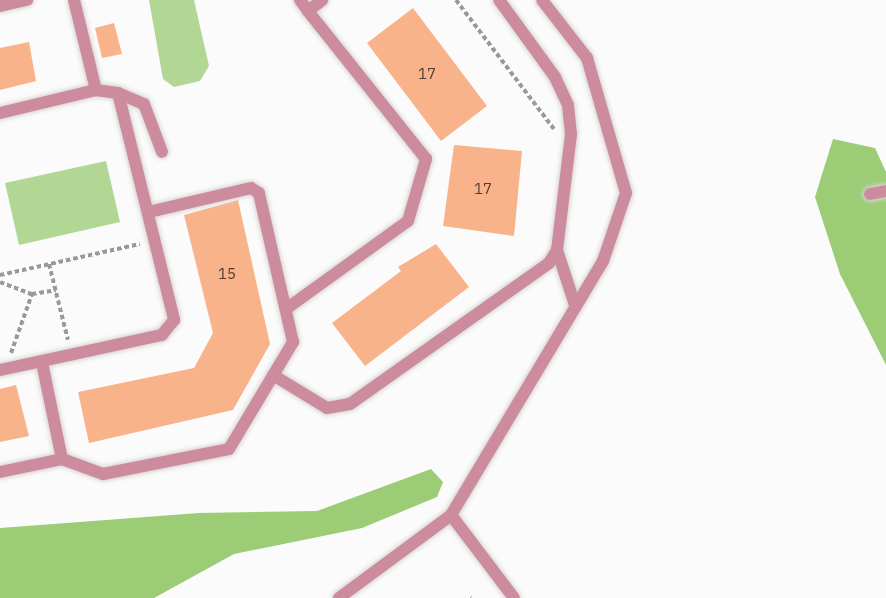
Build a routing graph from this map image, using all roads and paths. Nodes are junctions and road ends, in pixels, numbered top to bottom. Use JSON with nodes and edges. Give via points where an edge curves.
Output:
{"nodes":[{"id":1,"x":27,"y":0,"type":"edge"},
{"id":2,"x":74,"y":0,"type":"edge"},
{"id":3,"x":300,"y":0,"type":"edge"},
{"id":4,"x":322,"y":0,"type":"edge"},
{"id":5,"x":456,"y":0,"type":"edge"},
{"id":6,"x":499,"y":0,"type":"edge"},
{"id":7,"x":542,"y":0,"type":"edge"},
{"id":8,"x":0,"y":6,"type":"edge"},
{"id":9,"x":308,"y":10,"type":"junction"},
{"id":10,"x":96,"y":90,"type":"junction"},
{"id":11,"x":118,"y":93,"type":"junction"},
{"id":12,"x":0,"y":113,"type":"edge"},
{"id":13,"x":569,"y":149,"type":"junction"},
{"id":14,"x":162,"y":152,"type":"dead end"},
{"id":15,"x":886,"y":191,"type":"edge"},
{"id":16,"x":870,"y":194,"type":"dead end"},
{"id":17,"x":149,"y":212,"type":"junction"},
{"id":18,"x":155,"y":240,"type":"junction"},
{"id":19,"x":557,"y":250,"type":"junction"},
{"id":20,"x":49,"y":264,"type":"junction"},
{"id":21,"x":0,"y":275,"type":"edge"},
{"id":22,"x":0,"y":282,"type":"edge"},
{"id":23,"x":56,"y":290,"type":"junction"},
{"id":24,"x":32,"y":294,"type":"junction"},
{"id":25,"x":575,"y":305,"type":"junction"},
{"id":26,"x":286,"y":309,"type":"junction"},
{"id":27,"x":72,"y":355,"type":"junction"},
{"id":28,"x":42,"y":362,"type":"junction"},
{"id":29,"x":3,"y":369,"type":"edge"},
{"id":30,"x":273,"y":375,"type":"junction"},
{"id":31,"x":62,"y":459,"type":"junction"},
{"id":32,"x":0,"y":472,"type":"edge"},
{"id":33,"x":451,"y":515,"type":"junction"},
{"id":34,"x":339,"y":598,"type":"edge"},
{"id":35,"x":514,"y":598,"type":"edge"}],
"edges":[{"from":1,"to":8,"type":"lane"},
{"from":2,"to":10,"type":"lane"},
{"from":3,"to":9,"type":"lane"},
{"from":4,"to":9,"type":"lane"},
{"from":5,"to":13,"type":"path"},
{"from":6,"to":13,"type":"lane","via":[[568,105]]},
{"from":7,"to":25,"type":"lane","via":[[587,58],[626,193],[612,242]]},
{"from":9,"to":26,"type":"lane","via":[[426,159],[408,220]]},
{"from":10,"to":11,"type":"lane"},
{"from":10,"to":12,"type":"lane"},
{"from":11,"to":14,"type":"lane","via":[[144,104]]},
{"from":11,"to":17,"type":"lane"},
{"from":13,"to":19,"type":"lane"},
{"from":15,"to":16,"type":"lane"},
{"from":17,"to":18,"type":"lane"},
{"from":17,"to":26,"type":"lane","via":[[251,188],[259,193]]},
{"from":18,"to":20,"type":"path"},
{"from":18,"to":27,"type":"lane","via":[[174,320],[162,335]]},
{"from":19,"to":25,"type":"lane"},
{"from":19,"to":30,"type":"lane","via":[[549,263],[350,404],[327,408]]},
{"from":20,"to":21,"type":"path"},
{"from":20,"to":23,"type":"path"},
{"from":22,"to":24,"type":"path"},
{"from":23,"to":24,"type":"path"},
{"from":23,"to":27,"type":"path"},
{"from":24,"to":29,"type":"path"},
{"from":25,"to":33,"type":"lane"},
{"from":26,"to":30,"type":"lane","via":[[293,342]]},
{"from":27,"to":28,"type":"lane"},
{"from":28,"to":29,"type":"lane"},
{"from":28,"to":31,"type":"lane"},
{"from":30,"to":31,"type":"lane","via":[[229,449],[103,474]]},
{"from":31,"to":32,"type":"lane"},
{"from":33,"to":34,"type":"lane"},
{"from":33,"to":35,"type":"lane"}]}
